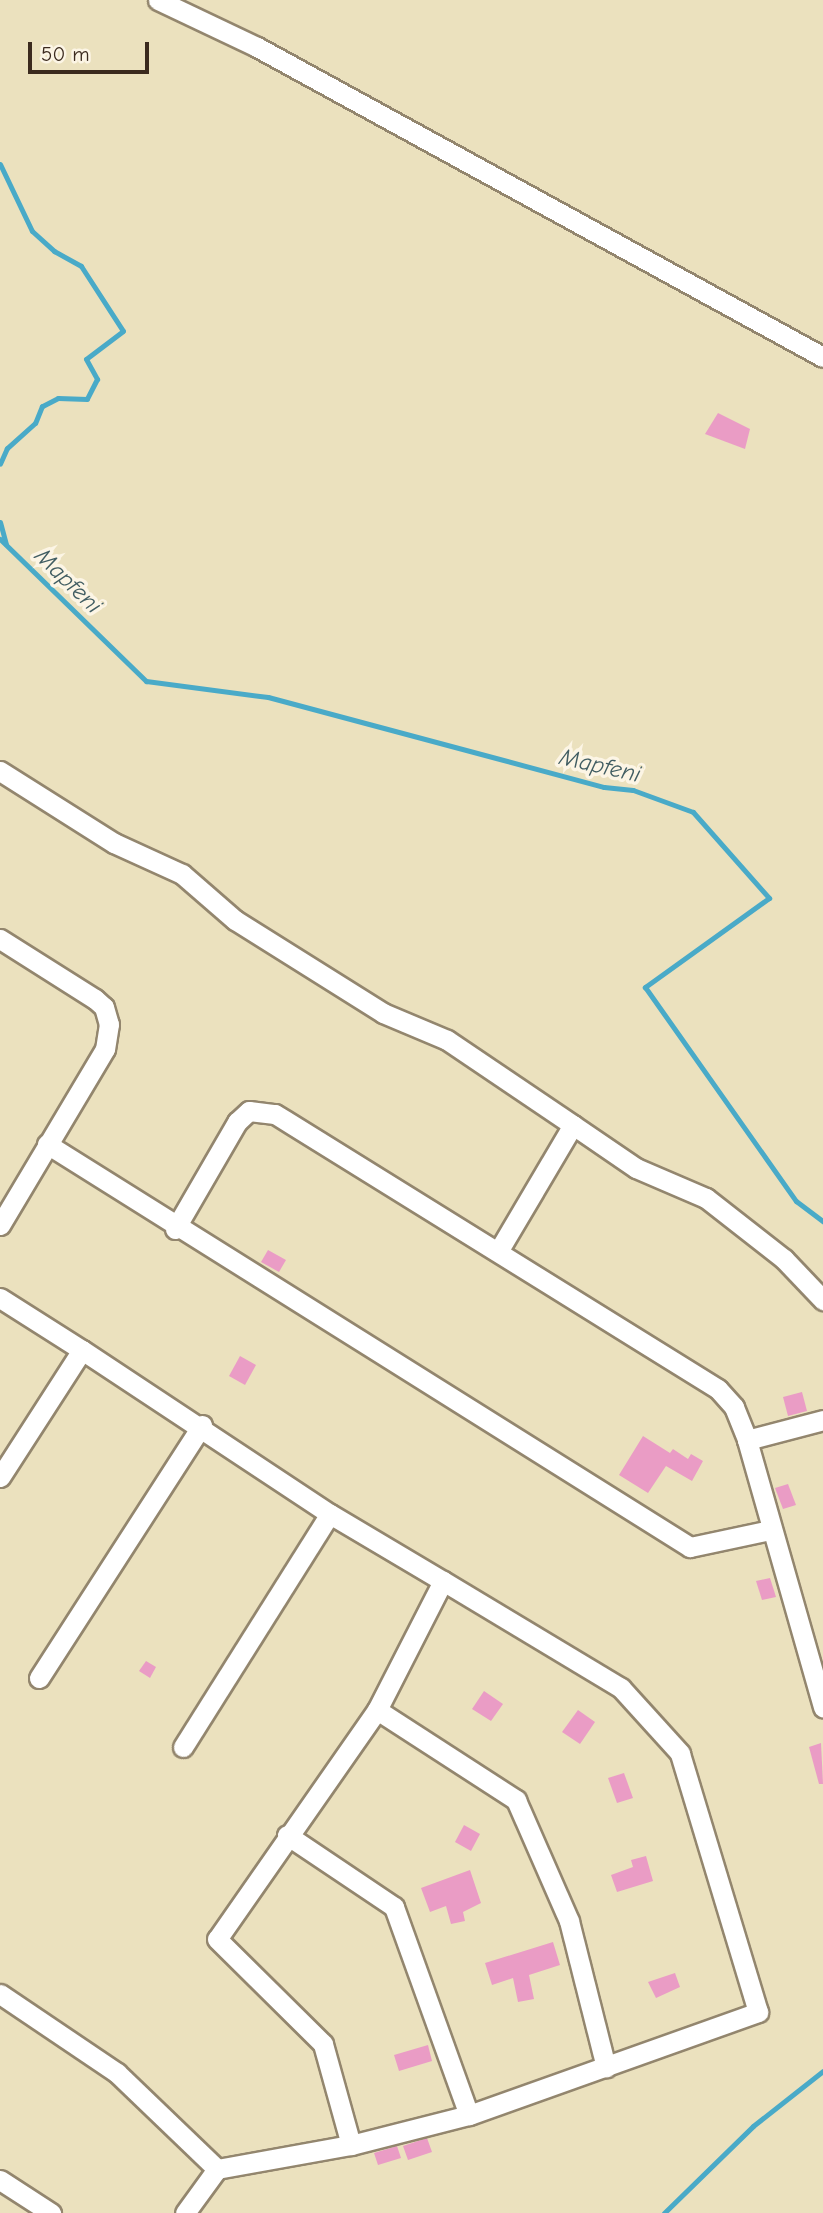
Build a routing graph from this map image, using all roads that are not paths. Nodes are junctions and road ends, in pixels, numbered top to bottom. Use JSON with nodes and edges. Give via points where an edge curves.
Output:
{"nodes":[{"id":1,"x":158,"y":0,"type":"edge"},
{"id":2,"x":823,"y":357,"type":"edge"},
{"id":3,"x":0,"y":771,"type":"edge"},
{"id":4,"x":0,"y":939,"type":"edge"},
{"id":5,"x":573,"y":1125,"type":"junction"},
{"id":6,"x":47,"y":1144,"type":"junction"},
{"id":7,"x":0,"y":1224,"type":"edge"},
{"id":8,"x":175,"y":1229,"type":"junction"},
{"id":9,"x":499,"y":1250,"type":"junction"},
{"id":10,"x":0,"y":1298,"type":"edge"},
{"id":11,"x":823,"y":1300,"type":"edge"},
{"id":12,"x":82,"y":1350,"type":"junction"},
{"id":13,"x":823,"y":1420,"type":"edge"},
{"id":14,"x":202,"y":1425,"type":"junction"},
{"id":15,"x":747,"y":1440,"type":"junction"},
{"id":16,"x":0,"y":1477,"type":"edge"},
{"id":17,"x":330,"y":1514,"type":"junction"},
{"id":18,"x":770,"y":1530,"type":"junction"},
{"id":19,"x":443,"y":1581,"type":"junction"},
{"id":20,"x":39,"y":1678,"type":"dead end"},
{"id":21,"x":823,"y":1707,"type":"edge"},
{"id":22,"x":377,"y":1710,"type":"junction"},
{"id":23,"x":183,"y":1747,"type":"dead end"},
{"id":24,"x":287,"y":1835,"type":"junction"},
{"id":25,"x":0,"y":1994,"type":"edge"},
{"id":26,"x":606,"y":2067,"type":"junction"},
{"id":27,"x":469,"y":2115,"type":"junction"},
{"id":28,"x":351,"y":2144,"type":"junction"},
{"id":29,"x":217,"y":2169,"type":"junction"},
{"id":30,"x":0,"y":2180,"type":"edge"},
{"id":31,"x":51,"y":2213,"type":"edge"},
{"id":32,"x":185,"y":2213,"type":"edge"}],
"edges":[{"from":1,"to":2,"type":"street","via":[[257,47]]},
{"from":3,"to":5,"type":"street","via":[[114,843],[181,874],[235,920],[383,1013],[447,1040]]},
{"from":4,"to":6,"type":"street","via":[[96,999],[107,1015],[105,1049]]},
{"from":5,"to":9,"type":"street"},
{"from":5,"to":11,"type":"street","via":[[636,1168],[706,1198],[784,1259]]},
{"from":6,"to":7,"type":"street"},
{"from":6,"to":8,"type":"street"},
{"from":8,"to":9,"type":"street","via":[[237,1122],[249,1111],[261,1110],[275,1114]]},
{"from":8,"to":18,"type":"street","via":[[690,1547]]},
{"from":9,"to":15,"type":"street","via":[[718,1389],[734,1407]]},
{"from":10,"to":12,"type":"street"},
{"from":12,"to":14,"type":"street"},
{"from":12,"to":16,"type":"street"},
{"from":13,"to":15,"type":"street"},
{"from":14,"to":17,"type":"street"},
{"from":14,"to":20,"type":"street"},
{"from":15,"to":18,"type":"street"},
{"from":17,"to":19,"type":"street"},
{"from":17,"to":23,"type":"street"},
{"from":18,"to":21,"type":"street"},
{"from":19,"to":22,"type":"street"},
{"from":19,"to":26,"type":"street","via":[[621,1688],[680,1753],[758,2012]]},
{"from":22,"to":24,"type":"street"},
{"from":22,"to":26,"type":"street","via":[[516,1800],[569,1921]]},
{"from":24,"to":27,"type":"street","via":[[394,1907]]},
{"from":24,"to":28,"type":"street","via":[[217,1939],[323,2044]]},
{"from":25,"to":29,"type":"street","via":[[117,2073]]},
{"from":26,"to":27,"type":"street"},
{"from":27,"to":28,"type":"street"},
{"from":28,"to":29,"type":"street"},
{"from":29,"to":32,"type":"street"},
{"from":30,"to":31,"type":"street"}]}
